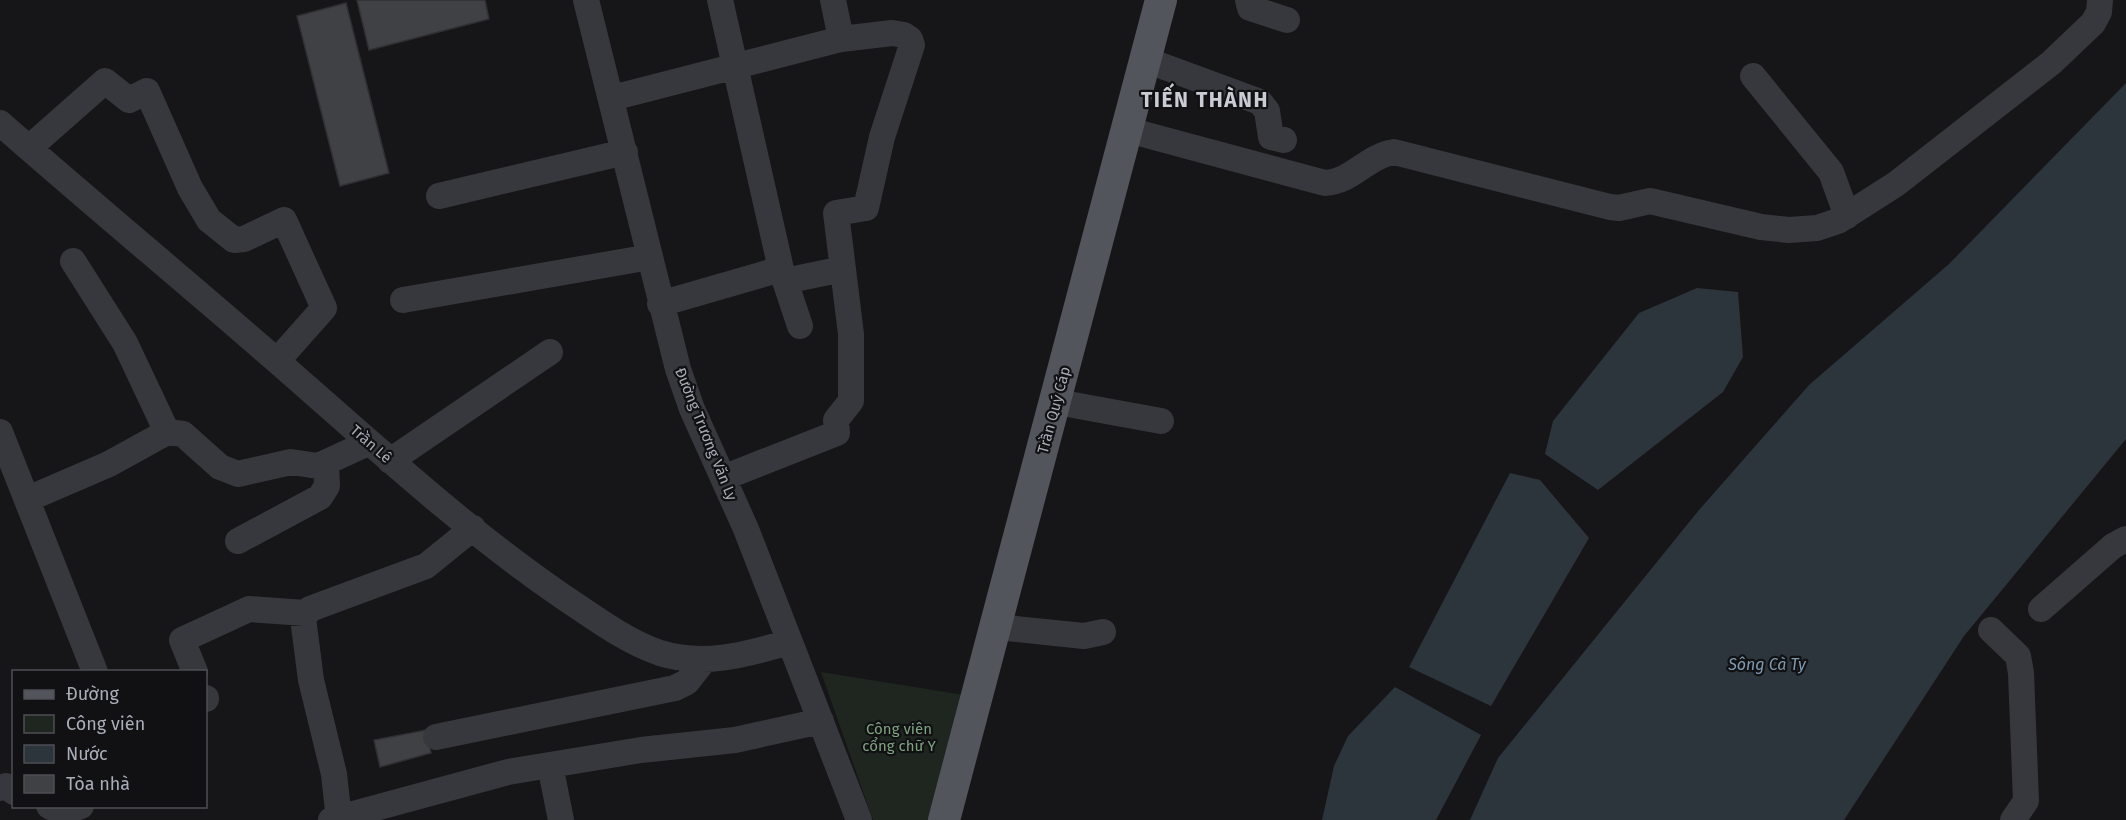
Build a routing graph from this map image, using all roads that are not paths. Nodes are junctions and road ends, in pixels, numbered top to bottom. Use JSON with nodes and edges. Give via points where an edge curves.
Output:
{"nodes":[{"id":1,"x":586,"y":0,"type":"edge"},
{"id":2,"x":720,"y":0,"type":"edge"},
{"id":3,"x":833,"y":0,"type":"edge"},
{"id":4,"x":1161,"y":0,"type":"edge"},
{"id":5,"x":1248,"y":0,"type":"edge"},
{"id":6,"x":2100,"y":0,"type":"edge"},
{"id":7,"x":1287,"y":20,"type":"dead end"},
{"id":8,"x":841,"y":39,"type":"junction"},
{"id":9,"x":1146,"y":60,"type":"junction"},
{"id":10,"x":737,"y":66,"type":"junction"},
{"id":11,"x":1753,"y":76,"type":"dead end"},
{"id":12,"x":612,"y":98,"type":"junction"},
{"id":13,"x":0,"y":123,"type":"edge"},
{"id":14,"x":1128,"y":130,"type":"junction"},
{"id":15,"x":1284,"y":140,"type":"dead end"},
{"id":16,"x":29,"y":148,"type":"junction"},
{"id":17,"x":625,"y":152,"type":"junction"},
{"id":18,"x":439,"y":196,"type":"dead end"},
{"id":19,"x":1847,"y":216,"type":"junction"},
{"id":20,"x":650,"y":257,"type":"junction"},
{"id":21,"x":73,"y":261,"type":"dead end"},
{"id":22,"x":843,"y":269,"type":"junction"},
{"id":23,"x":783,"y":275,"type":"junction"},
{"id":24,"x":403,"y":300,"type":"dead end"},
{"id":25,"x":660,"y":303,"type":"junction"},
{"id":26,"x":800,"y":326,"type":"dead end"},
{"id":27,"x":550,"y":352,"type":"dead end"},
{"id":28,"x":278,"y":361,"type":"junction"},
{"id":29,"x":1057,"y":402,"type":"junction"},
{"id":30,"x":1161,"y":421,"type":"dead end"},
{"id":31,"x":0,"y":432,"type":"edge"},
{"id":32,"x":167,"y":432,"type":"junction"},
{"id":33,"x":368,"y":443,"type":"junction"},
{"id":34,"x":390,"y":461,"type":"junction"},
{"id":35,"x":326,"y":463,"type":"junction"},
{"id":36,"x":723,"y":478,"type":"junction"},
{"id":37,"x":28,"y":499,"type":"junction"},
{"id":38,"x":473,"y":528,"type":"junction"},
{"id":39,"x":2126,"y":539,"type":"edge"},
{"id":40,"x":238,"y":541,"type":"dead end"},
{"id":41,"x":2041,"y":609,"type":"dead end"},
{"id":42,"x":305,"y":613,"type":"junction"},
{"id":43,"x":996,"y":627,"type":"junction"},
{"id":44,"x":1991,"y":630,"type":"dead end"},
{"id":45,"x":1103,"y":632,"type":"dead end"},
{"id":46,"x":790,"y":642,"type":"junction"},
{"id":47,"x":705,"y":659,"type":"junction"},
{"id":48,"x":94,"y":670,"type":"edge"},
{"id":49,"x":194,"y":670,"type":"edge"},
{"id":50,"x":821,"y":721,"type":"junction"},
{"id":51,"x":436,"y":737,"type":"dead end"},
{"id":52,"x":550,"y":765,"type":"junction"},
{"id":53,"x":51,"y":808,"type":"edge"},
{"id":54,"x":78,"y":808,"type":"edge"},
{"id":55,"x":336,"y":819,"type":"edge"},
{"id":56,"x":561,"y":820,"type":"edge"},
{"id":57,"x":859,"y":820,"type":"edge"},
{"id":58,"x":944,"y":820,"type":"edge"},
{"id":59,"x":2013,"y":820,"type":"edge"}],
"edges":[{"from":1,"to":12,"type":"street","name":"Đường Trương Văn Ly"},
{"from":2,"to":10,"type":"street"},
{"from":3,"to":8,"type":"street"},
{"from":4,"to":9,"type":"main road","name":"Trần Quý Cáp"},
{"from":5,"to":7,"type":"street","via":[[1250,8]]},
{"from":6,"to":19,"type":"street","via":[[2100,12],[2093,23],[2051,63],[1896,184]]},
{"from":8,"to":10,"type":"street"},
{"from":8,"to":22,"type":"street","via":[[892,33],[904,35],[912,45],[882,137],[866,208],[836,213]]},
{"from":9,"to":14,"type":"main road","name":"Trần Quý Cáp"},
{"from":9,"to":15,"type":"street","via":[[1265,105],[1270,135]]},
{"from":10,"to":12,"type":"street"},
{"from":10,"to":23,"type":"street"},
{"from":11,"to":19,"type":"street","via":[[1831,172]]},
{"from":12,"to":17,"type":"street","name":"Đường Trương Văn Ly"},
{"from":13,"to":16,"type":"street","name":"Trần Lê"},
{"from":14,"to":19,"type":"street","via":[[1325,183],[1339,181],[1379,156],[1394,152],[1610,207],[1650,201],[1789,230],[1817,228]]},
{"from":14,"to":29,"type":"main road","name":"Trần Quý Cáp"},
{"from":16,"to":28,"type":"street","name":"Trần Lê"},
{"from":16,"to":28,"type":"street","via":[[105,81],[129,100],[147,91],[190,189],[209,220],[234,240],[284,220],[324,308]]},
{"from":17,"to":18,"type":"street"},
{"from":17,"to":20,"type":"street","name":"Đường Trương Văn Ly"},
{"from":20,"to":24,"type":"street"},
{"from":20,"to":25,"type":"street","name":"Đường Trương Văn Ly"},
{"from":21,"to":32,"type":"street","via":[[125,343]]},
{"from":22,"to":23,"type":"street"},
{"from":22,"to":36,"type":"street","via":[[851,334],[851,401],[836,420],[837,433]]},
{"from":23,"to":25,"type":"street"},
{"from":23,"to":26,"type":"street"},
{"from":25,"to":36,"type":"street","name":"Đường Trương Văn Ly","via":[[689,399]]},
{"from":27,"to":34,"type":"street"},
{"from":28,"to":33,"type":"street","name":"Trần Lê"},
{"from":29,"to":30,"type":"street"},
{"from":29,"to":43,"type":"main road","name":"Trần Quý Cáp"},
{"from":31,"to":37,"type":"street"},
{"from":32,"to":35,"type":"street","via":[[183,434],[230,473],[291,462],[318,466]]},
{"from":32,"to":37,"type":"street","via":[[109,464]]},
{"from":33,"to":34,"type":"street","name":"Trần Lê"},
{"from":33,"to":35,"type":"street"},
{"from":34,"to":38,"type":"street","name":"Trần Lê"},
{"from":35,"to":40,"type":"street","via":[[327,486],[320,497]]},
{"from":36,"to":46,"type":"street","name":"Đường Trương Văn Ly"},
{"from":37,"to":48,"type":"street"},
{"from":38,"to":42,"type":"street","via":[[426,566]]},
{"from":38,"to":47,"type":"street","name":"Trần Lê","via":[[525,570],[604,624],[660,652]]},
{"from":39,"to":41,"type":"street"},
{"from":42,"to":49,"type":"street","via":[[249,609],[182,640]]},
{"from":42,"to":55,"type":"street","via":[[302,624],[309,669],[334,774]]},
{"from":43,"to":45,"type":"street","via":[[1084,636]]},
{"from":43,"to":58,"type":"main road","name":"Trần Quý Cáp"},
{"from":44,"to":59,"type":"street","via":[[2018,656],[2021,673],[2026,801]]},
{"from":46,"to":47,"type":"street","name":"Trần Lê","via":[[727,659]]},
{"from":46,"to":50,"type":"street","name":"Đường Trương Văn Ly"},
{"from":47,"to":51,"type":"street","via":[[687,682],[675,688]]},
{"from":50,"to":52,"type":"street","via":[[735,740]]},
{"from":50,"to":57,"type":"street","name":"Đường Trương Văn Ly"},
{"from":52,"to":55,"type":"street","via":[[508,772]]},
{"from":52,"to":56,"type":"street"},
{"from":53,"to":54,"type":"street","via":[[63,813]]}]}
